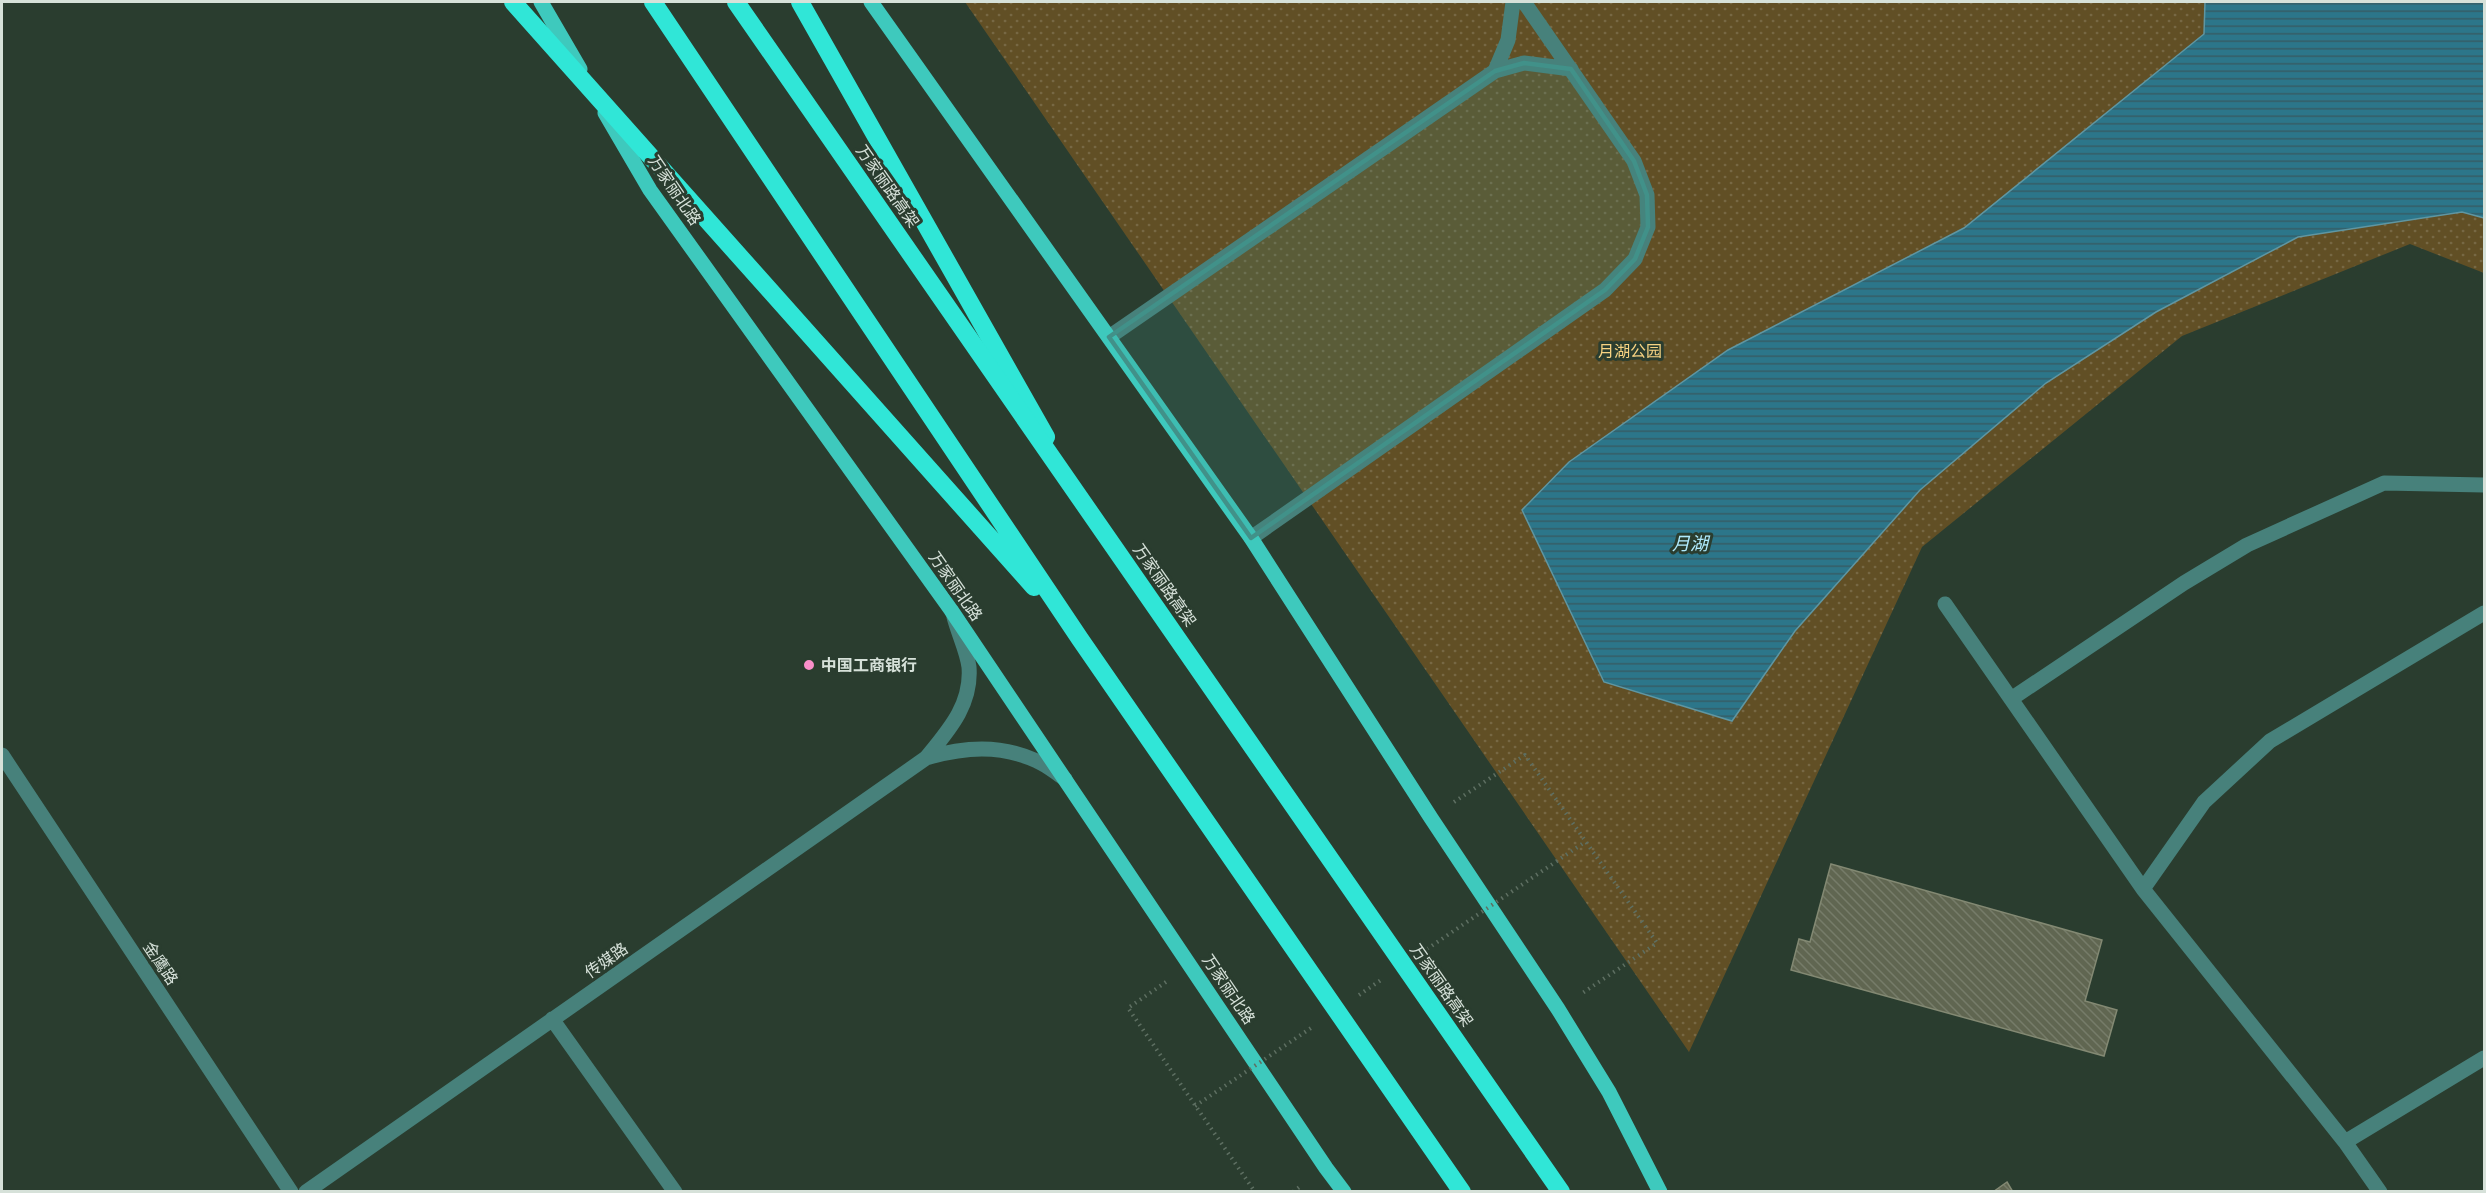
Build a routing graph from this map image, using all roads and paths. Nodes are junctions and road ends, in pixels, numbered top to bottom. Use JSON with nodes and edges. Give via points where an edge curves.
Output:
{"nodes":[{"id":1,"x":513,"y":2,"type":"edge"},
{"id":2,"x":541,"y":2,"type":"edge"},
{"id":3,"x":653,"y":2,"type":"edge"},
{"id":4,"x":736,"y":2,"type":"edge"},
{"id":5,"x":800,"y":2,"type":"edge"},
{"id":6,"x":871,"y":2,"type":"edge"},
{"id":7,"x":1513,"y":2,"type":"edge"},
{"id":8,"x":1524,"y":2,"type":"edge"},
{"id":9,"x":1571,"y":69,"type":"junction"},
{"id":10,"x":1495,"y":71,"type":"junction"},
{"id":11,"x":1109,"y":337,"type":"junction"},
{"id":12,"x":2484,"y":485,"type":"edge"},
{"id":13,"x":1076,"y":491,"type":"junction"},
{"id":14,"x":1251,"y":538,"type":"junction"},
{"id":15,"x":1945,"y":604,"type":"dead end"},
{"id":16,"x":951,"y":610,"type":"junction"},
{"id":17,"x":2484,"y":613,"type":"edge"},
{"id":18,"x":1080,"y":639,"type":"junction"},
{"id":19,"x":2011,"y":699,"type":"junction"},
{"id":20,"x":2,"y":755,"type":"edge"},
{"id":21,"x":926,"y":758,"type":"junction"},
{"id":22,"x":1068,"y":781,"type":"junction"},
{"id":23,"x":1431,"y":818,"type":"junction"},
{"id":24,"x":2143,"y":889,"type":"junction"},
{"id":25,"x":1191,"y":966,"type":"junction"},
{"id":26,"x":1558,"y":1009,"type":"junction"},
{"id":27,"x":552,"y":1019,"type":"junction"},
{"id":28,"x":2484,"y":1058,"type":"edge"},
{"id":29,"x":2345,"y":1142,"type":"junction"},
{"id":30,"x":291,"y":1191,"type":"edge"},
{"id":31,"x":306,"y":1191,"type":"edge"},
{"id":32,"x":675,"y":1191,"type":"edge"},
{"id":33,"x":1255,"y":1191,"type":"edge"},
{"id":34,"x":1344,"y":1191,"type":"edge"},
{"id":35,"x":1462,"y":1191,"type":"edge"},
{"id":36,"x":1561,"y":1191,"type":"edge"},
{"id":37,"x":1660,"y":1191,"type":"edge"},
{"id":38,"x":2380,"y":1191,"type":"edge"}],
"edges":[{"from":1,"to":18,"type":"highway","bridge":true},
{"from":2,"to":16,"type":"main road","name":"万家丽北路","via":[[650,190]]},
{"from":3,"to":18,"type":"highway","bridge":true},
{"from":4,"to":13,"type":"highway","name":"万家丽路高架","bridge":true},
{"from":5,"to":13,"type":"highway","bridge":true},
{"from":6,"to":11,"type":"main road"},
{"from":7,"to":10,"type":"street","via":[[1508,40]]},
{"from":8,"to":9,"type":"street"},
{"from":9,"to":10,"type":"street","via":[[1524,63]]},
{"from":9,"to":14,"type":"street","via":[[1634,161],[1647,195],[1648,227],[1635,259],[1605,290]]},
{"from":10,"to":11,"type":"street"},
{"from":11,"to":14,"type":"main road"},
{"from":12,"to":19,"type":"street","via":[[2384,483],[2247,544]]},
{"from":13,"to":36,"type":"highway","name":"万家丽路高架","bridge":true},
{"from":14,"to":23,"type":"main road"},
{"from":15,"to":19,"type":"street"},
{"from":16,"to":21,"type":"street","via":[[969,666],[966,693],[957,720]]},
{"from":16,"to":22,"type":"main road","name":"万家丽北路"},
{"from":17,"to":24,"type":"street","via":[[2270,741],[2204,802]]},
{"from":18,"to":35,"type":"highway","bridge":true},
{"from":19,"to":24,"type":"street"},
{"from":20,"to":30,"type":"street","name":"金鹰路"},
{"from":21,"to":22,"type":"street","via":[[976,747],[1037,761]]},
{"from":21,"to":27,"type":"street","name":"传媒路"},
{"from":22,"to":25,"type":"main road","name":"万家丽北路"},
{"from":23,"to":26,"type":"main road"},
{"from":23,"to":26,"type":"path","via":[[1525,755],[1657,943]]},
{"from":24,"to":29,"type":"street"},
{"from":25,"to":33,"type":"path","via":[[1128,1008]]},
{"from":25,"to":34,"type":"main road","name":"万家丽北路"},
{"from":26,"to":37,"type":"main road","via":[[1609,1092]]},
{"from":27,"to":31,"type":"street","name":"传媒路"},
{"from":27,"to":32,"type":"street"},
{"from":28,"to":29,"type":"street"},
{"from":29,"to":38,"type":"street"}]}
